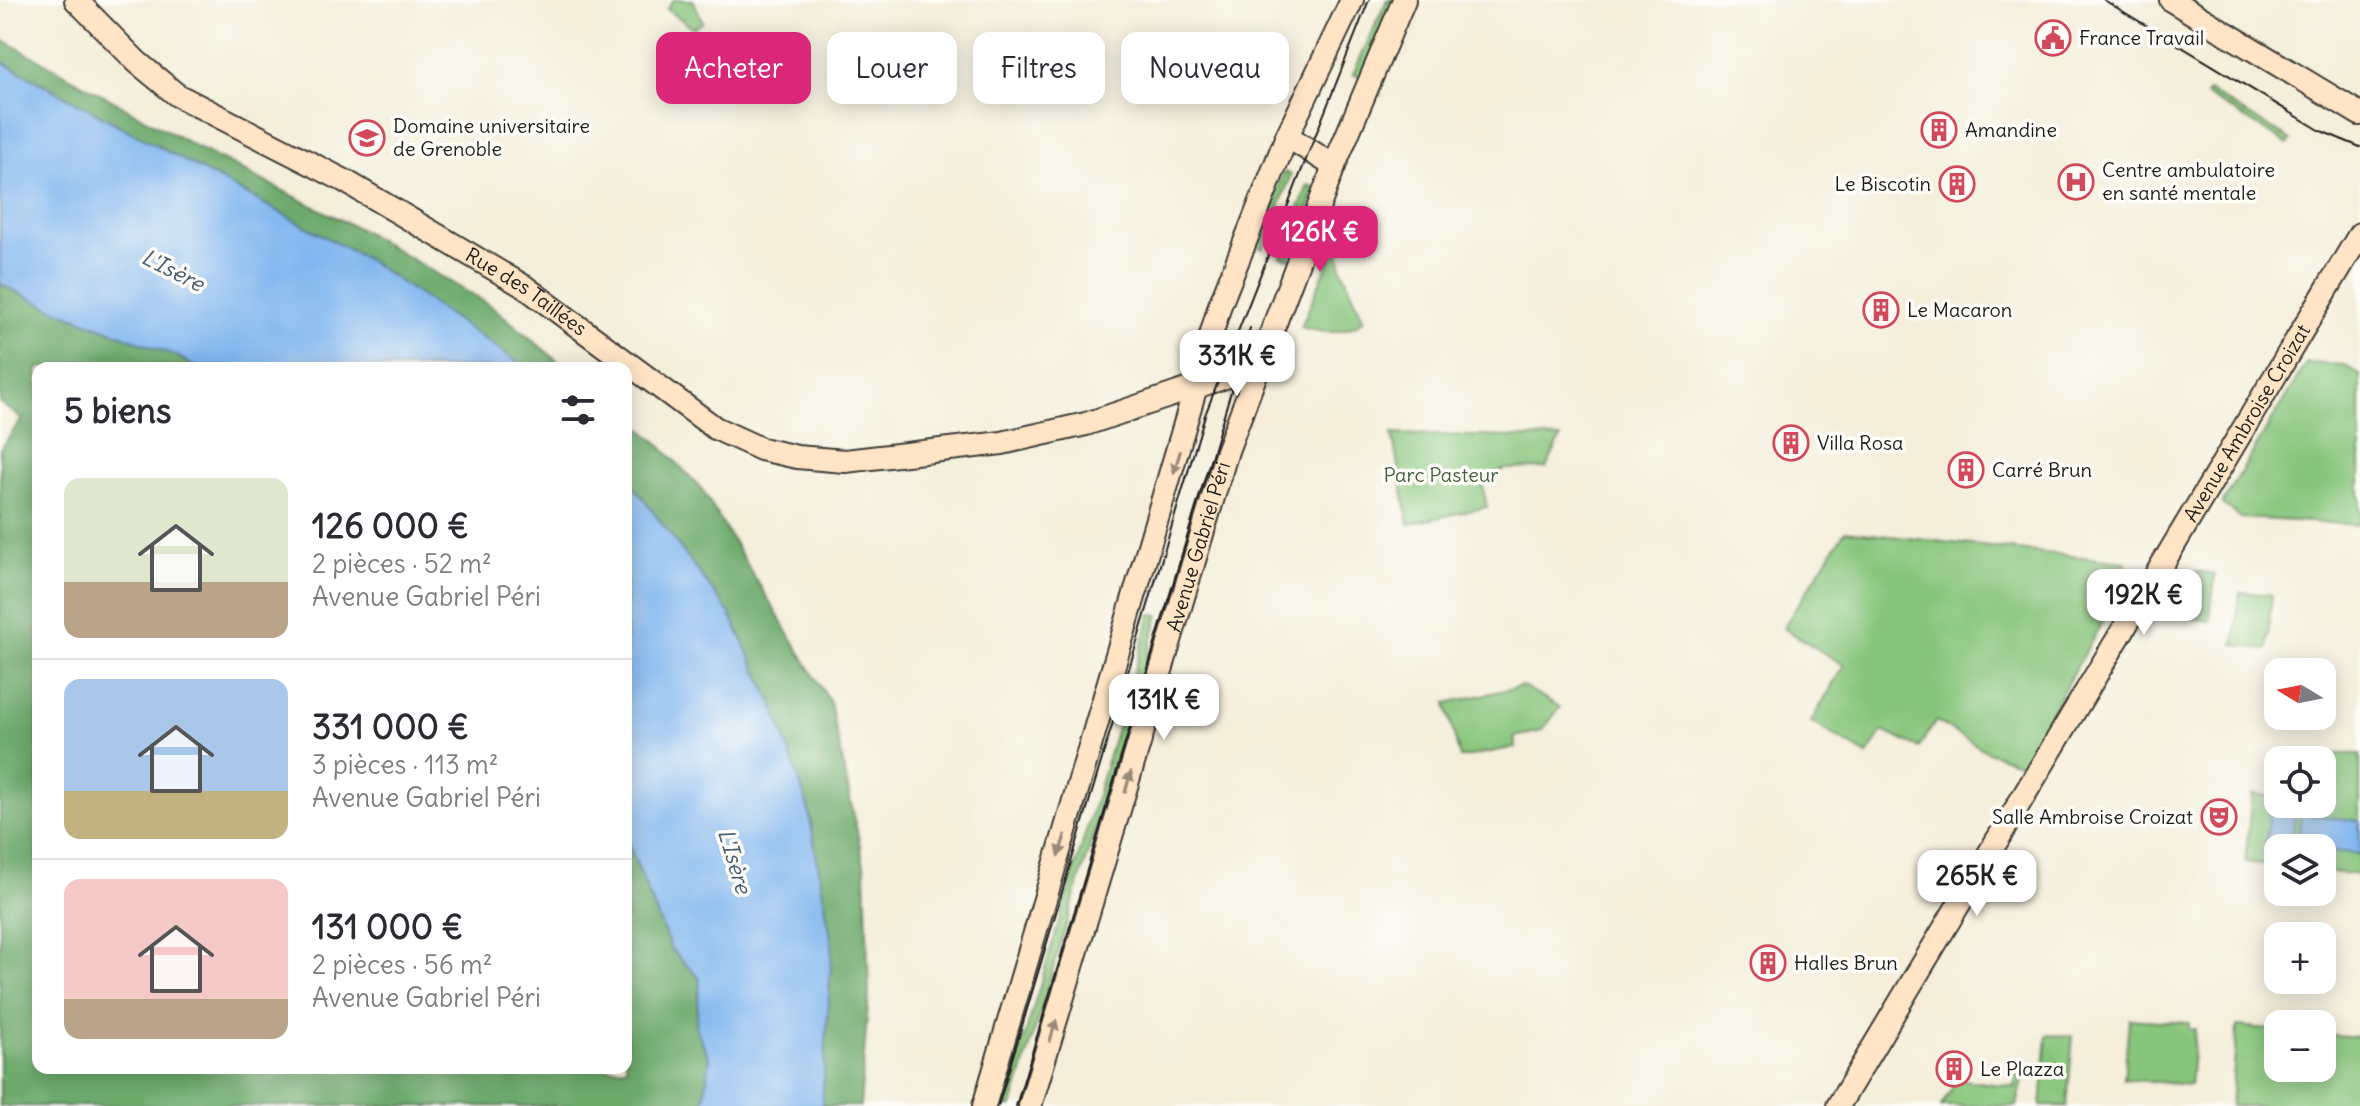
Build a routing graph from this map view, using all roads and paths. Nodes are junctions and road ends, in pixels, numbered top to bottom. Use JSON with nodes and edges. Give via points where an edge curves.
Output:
{"nodes":[{"id":1,"x":76,"y":0,"type":"edge"},
{"id":2,"x":1352,"y":0,"type":"edge"},
{"id":3,"x":1404,"y":0,"type":"edge"},
{"id":4,"x":2171,"y":0,"type":"edge"},
{"id":5,"x":2360,"y":114,"type":"edge"},
{"id":6,"x":1287,"y":136,"type":"junction"},
{"id":7,"x":1334,"y":166,"type":"junction"},
{"id":8,"x":2360,"y":234,"type":"edge"},
{"id":9,"x":626,"y":362,"type":"edge"},
{"id":10,"x":1261,"y":365,"type":"junction"},
{"id":11,"x":632,"y":366,"type":"edge"},
{"id":12,"x":1198,"y":387,"type":"junction"},
{"id":13,"x":984,"y":1106,"type":"edge"},
{"id":14,"x":1030,"y":1106,"type":"edge"},
{"id":15,"x":1838,"y":1106,"type":"edge"}],
"edges":[{"from":1,"to":9,"type":"street","name":"Rue des Taillées","via":[[177,95],[345,181],[525,287]]},
{"from":2,"to":6,"type":"street"},
{"from":3,"to":7,"type":"street","name":"Avenue Gabriel Péri"},
{"from":4,"to":5,"type":"street"},
{"from":6,"to":7,"type":"street"},
{"from":6,"to":12,"type":"street","via":[[1220,305]]},
{"from":7,"to":10,"type":"street","name":"Avenue Gabriel Péri"},
{"from":8,"to":15,"type":"street","name":"Avenue Ambroise Croizat"},
{"from":10,"to":12,"type":"street","name":"Rue des Taillées"},
{"from":14,"to":10,"type":"street","name":"Avenue Gabriel Péri","one_way":true,"via":[[1227,451]]},
{"from":11,"to":12,"type":"street","name":"Rue des Taillées","via":[[715,428],[745,443],[797,457],[845,461],[1002,443],[1086,424]]},
{"from":12,"to":13,"type":"street","one_way":true}]}
